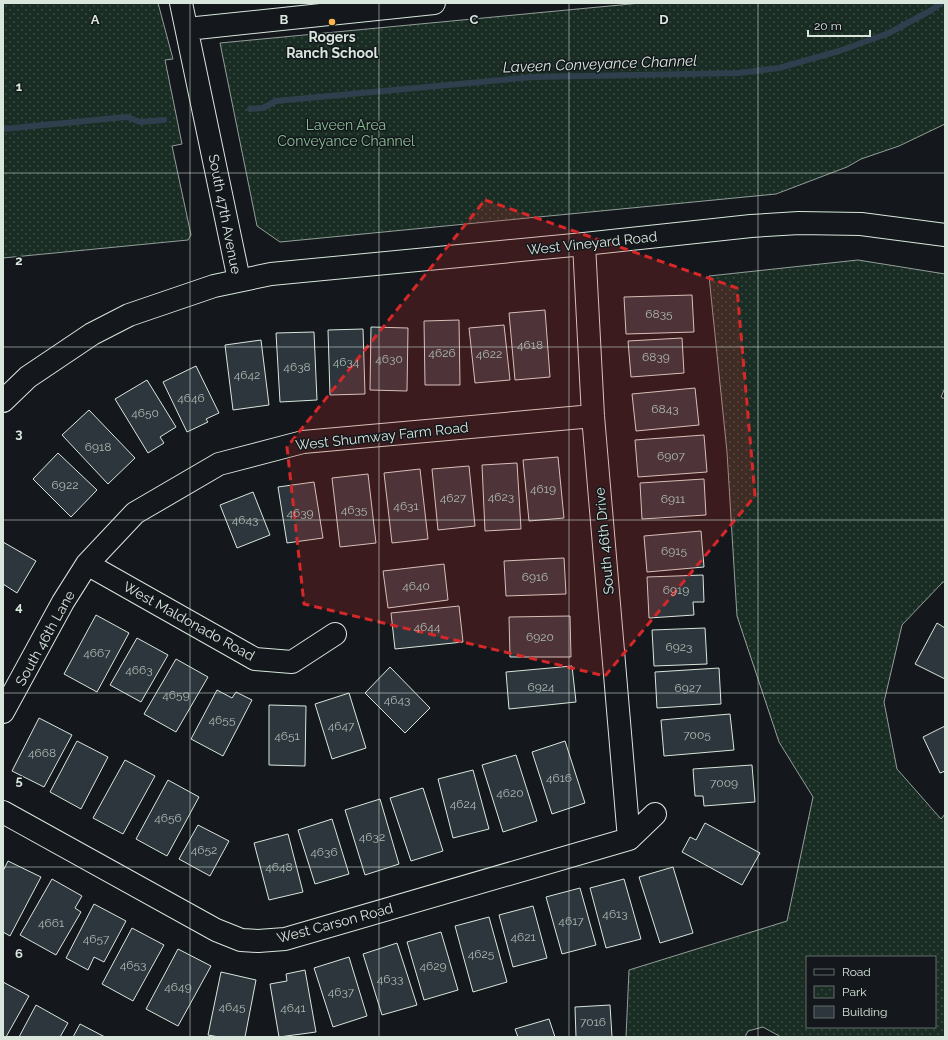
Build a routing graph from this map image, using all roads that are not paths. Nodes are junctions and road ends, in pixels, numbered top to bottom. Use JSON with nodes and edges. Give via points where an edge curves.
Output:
{"nodes":[{"id":1,"x":181,"y":3,"type":"edge"},
{"id":2,"x":434,"y":3,"type":"edge"},
{"id":3,"x":313,"y":10,"type":"edge"},
{"id":4,"x":187,"y":29,"type":"junction"},
{"id":5,"x":945,"y":235,"type":"edge"},
{"id":6,"x":584,"y":244,"type":"junction"},
{"id":7,"x":239,"y":280,"type":"junction"},
{"id":8,"x":3,"y":401,"type":"edge"},
{"id":9,"x":594,"y":416,"type":"junction"},
{"id":10,"x":87,"y":564,"type":"junction"},
{"id":11,"x":335,"y":634,"type":"dead end"},
{"id":12,"x":3,"y":712,"type":"edge"},
{"id":13,"x":3,"y":812,"type":"edge"},
{"id":14,"x":655,"y":814,"type":"dead end"},
{"id":15,"x":629,"y":839,"type":"junction"}],
"edges":[{"from":1,"to":4,"type":"street","name":"South 47th Avenue"},
{"from":2,"to":3,"type":"street"},
{"from":3,"to":4,"type":"street"},
{"from":4,"to":7,"type":"street","name":"South 47th Avenue"},
{"from":5,"to":6,"type":"street","name":"West Vineyard Road","via":[[862,224],[799,223]]},
{"from":6,"to":7,"type":"street","name":"West Vineyard Road","via":[[271,274]]},
{"from":6,"to":9,"type":"street","name":"South 46th Drive"},
{"from":7,"to":8,"type":"street","name":"South 47th Avenue","via":[[194,292],[129,315],[92,334],[28,377]]},
{"from":9,"to":10,"type":"street","name":"West Shumway Farm Road","via":[[302,442],[219,464],[135,513]]},
{"from":9,"to":15,"type":"street","name":"South 46th Drive"},
{"from":10,"to":11,"type":"street","name":"West Maldonado Road","via":[[255,659],[292,662]]},
{"from":10,"to":12,"type":"street","name":"South 46th Lane","via":[[63,602]]},
{"from":13,"to":15,"type":"street","name":"West Carson Road","via":[[216,930],[241,940],[258,941],[286,939]]},
{"from":14,"to":15,"type":"street","name":"West Carson Road"}]}
